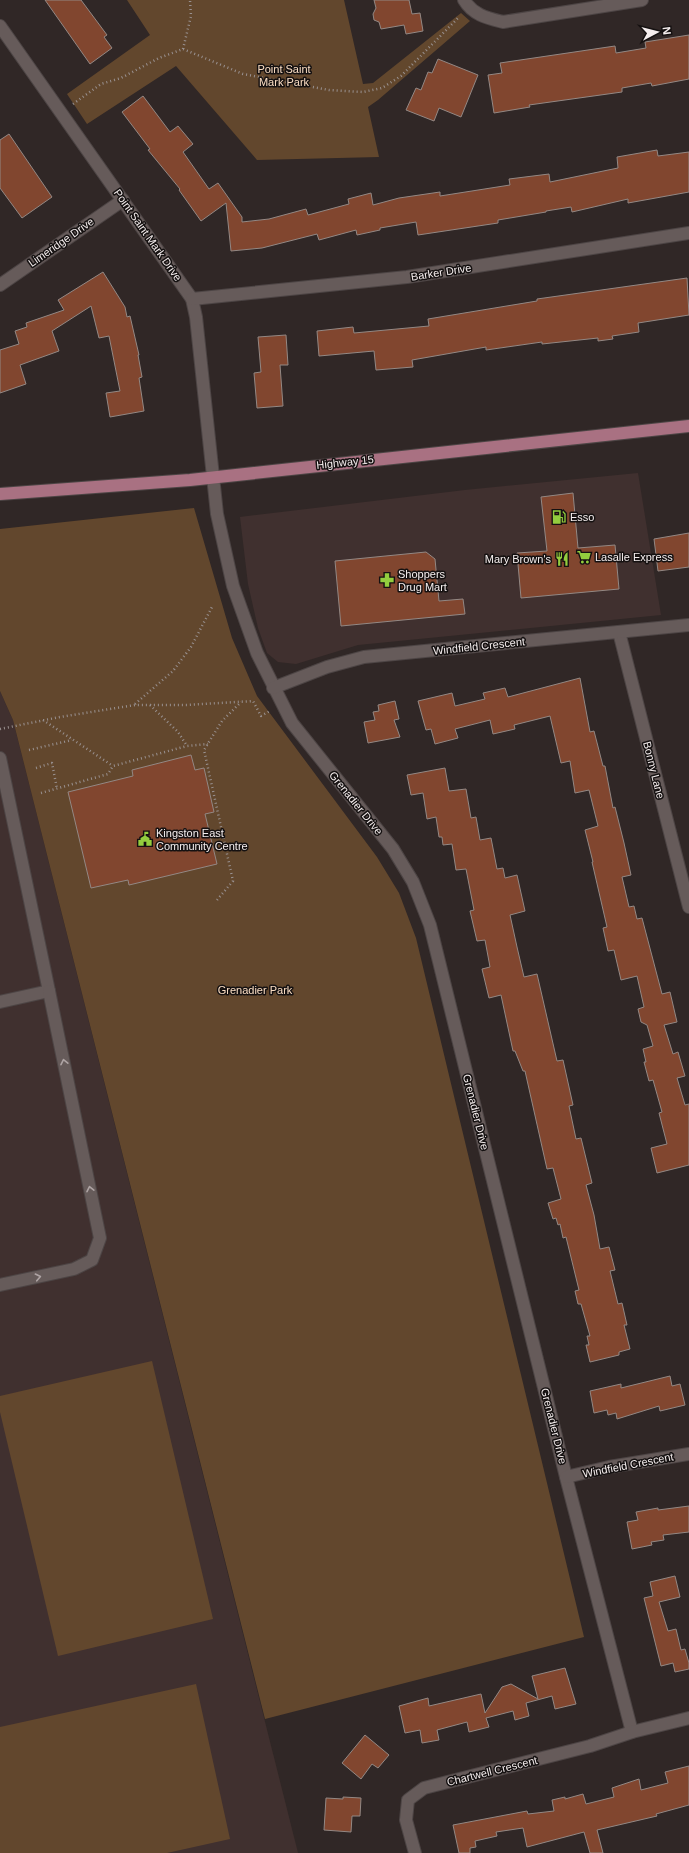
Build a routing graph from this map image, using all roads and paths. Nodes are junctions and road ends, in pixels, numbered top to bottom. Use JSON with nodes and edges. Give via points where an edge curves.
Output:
{"nodes":[{"id":1,"x":190,"y":0,"type":"edge"},
{"id":2,"x":642,"y":0,"type":"edge"},
{"id":3,"x":466,"y":3,"type":"edge"},
{"id":4,"x":0,"y":26,"type":"edge"},
{"id":5,"x":183,"y":49,"type":"junction"},
{"id":6,"x":62,"y":113,"type":"junction"},
{"id":7,"x":123,"y":200,"type":"junction"},
{"id":8,"x":689,"y":233,"type":"edge"},
{"id":9,"x":0,"y":285,"type":"edge"},
{"id":10,"x":192,"y":299,"type":"junction"},
{"id":11,"x":689,"y":426,"type":"edge"},
{"id":12,"x":213,"y":477,"type":"junction"},
{"id":13,"x":0,"y":494,"type":"edge"},
{"id":14,"x":212,"y":607,"type":"dead end"},
{"id":15,"x":689,"y":625,"type":"edge"},
{"id":16,"x":619,"y":632,"type":"junction"},
{"id":17,"x":273,"y":688,"type":"junction"},
{"id":18,"x":241,"y":702,"type":"junction"},
{"id":19,"x":135,"y":705,"type":"junction"},
{"id":20,"x":150,"y":705,"type":"junction"},
{"id":21,"x":283,"y":706,"type":"junction"},
{"id":22,"x":42,"y":720,"type":"junction"},
{"id":23,"x":0,"y":729,"type":"edge"},
{"id":24,"x":72,"y":740,"type":"junction"},
{"id":25,"x":208,"y":744,"type":"junction"},
{"id":26,"x":188,"y":746,"type":"junction"},
{"id":27,"x":29,"y":750,"type":"dead end"},
{"id":28,"x":0,"y":758,"type":"edge"},
{"id":29,"x":113,"y":766,"type":"junction"},
{"id":30,"x":36,"y":768,"type":"dead end"},
{"id":31,"x":57,"y":789,"type":"junction"},
{"id":32,"x":41,"y":793,"type":"dead end"},
{"id":33,"x":217,"y":900,"type":"dead end"},
{"id":34,"x":689,"y":907,"type":"edge"},
{"id":35,"x":49,"y":991,"type":"junction"},
{"id":36,"x":0,"y":1002,"type":"edge"},
{"id":37,"x":0,"y":1285,"type":"edge"},
{"id":38,"x":689,"y":1454,"type":"edge"},
{"id":39,"x":566,"y":1477,"type":"junction"},
{"id":40,"x":689,"y":1718,"type":"edge"},
{"id":41,"x":632,"y":1732,"type":"junction"},
{"id":42,"x":415,"y":1853,"type":"edge"}],
"edges":[{"from":1,"to":5,"type":"path","via":[[191,16]]},
{"from":2,"to":3,"type":"street","via":[[503,22],[480,16]]},
{"from":3,"to":5,"type":"path","via":[[450,28],[401,76],[373,91],[329,90],[243,74]]},
{"from":4,"to":6,"type":"street","name":"Point Saint Mark Drive"},
{"from":5,"to":6,"type":"path","via":[[159,58],[121,78],[101,84]]},
{"from":6,"to":7,"type":"street","name":"Point Saint Mark Drive"},
{"from":7,"to":9,"type":"street","name":"Limeridge Drive"},
{"from":7,"to":10,"type":"street","name":"Point Saint Mark Drive"},
{"from":8,"to":10,"type":"street","name":"Barker Drive","via":[[407,277]]},
{"from":10,"to":12,"type":"street","name":"Point Saint Mark Drive"},
{"from":11,"to":12,"type":"main road","name":"Highway 15"},
{"from":12,"to":13,"type":"main road","name":"Highway 15"},
{"from":12,"to":17,"type":"street","name":"Grenadier Drive","via":[[217,514],[233,586],[257,653]]},
{"from":14,"to":19,"type":"path","via":[[206,614],[191,647],[174,671]]},
{"from":15,"to":16,"type":"street","name":"Windfield Crescent"},
{"from":16,"to":17,"type":"street","name":"Windfield Crescent","via":[[364,657],[328,667]]},
{"from":16,"to":34,"type":"street","name":"Bonny Lane"},
{"from":17,"to":21,"type":"street","name":"Grenadier Drive"},
{"from":18,"to":20,"type":"path"},
{"from":18,"to":21,"type":"path","via":[[253,701],[260,716]]},
{"from":18,"to":25,"type":"path","via":[[222,721]]},
{"from":19,"to":20,"type":"path"},
{"from":19,"to":22,"type":"path"},
{"from":20,"to":26,"type":"path","via":[[178,732]]},
{"from":21,"to":39,"type":"street","name":"Grenadier Drive","via":[[292,723],[393,849],[413,882],[430,925]]},
{"from":22,"to":23,"type":"path"},
{"from":22,"to":24,"type":"path"},
{"from":24,"to":27,"type":"path"},
{"from":24,"to":29,"type":"path"},
{"from":25,"to":26,"type":"path"},
{"from":25,"to":33,"type":"path","via":[[204,750],[205,759],[233,881]]},
{"from":26,"to":29,"type":"path"},
{"from":28,"to":35,"type":"street"},
{"from":29,"to":31,"type":"path","via":[[108,774]]},
{"from":30,"to":31,"type":"path","via":[[52,763]]},
{"from":31,"to":32,"type":"path"},
{"from":35,"to":36,"type":"street"},
{"from":37,"to":35,"type":"street","one_way":true,"via":[[74,1270],[92,1260],[100,1238]]},
{"from":38,"to":39,"type":"street","name":"Windfield Crescent"},
{"from":39,"to":41,"type":"street","name":"Grenadier Drive"},
{"from":40,"to":41,"type":"street"},
{"from":41,"to":42,"type":"street","name":"Chartwell Crescent","via":[[590,1746],[424,1788],[408,1800],[406,1820]]}]}
